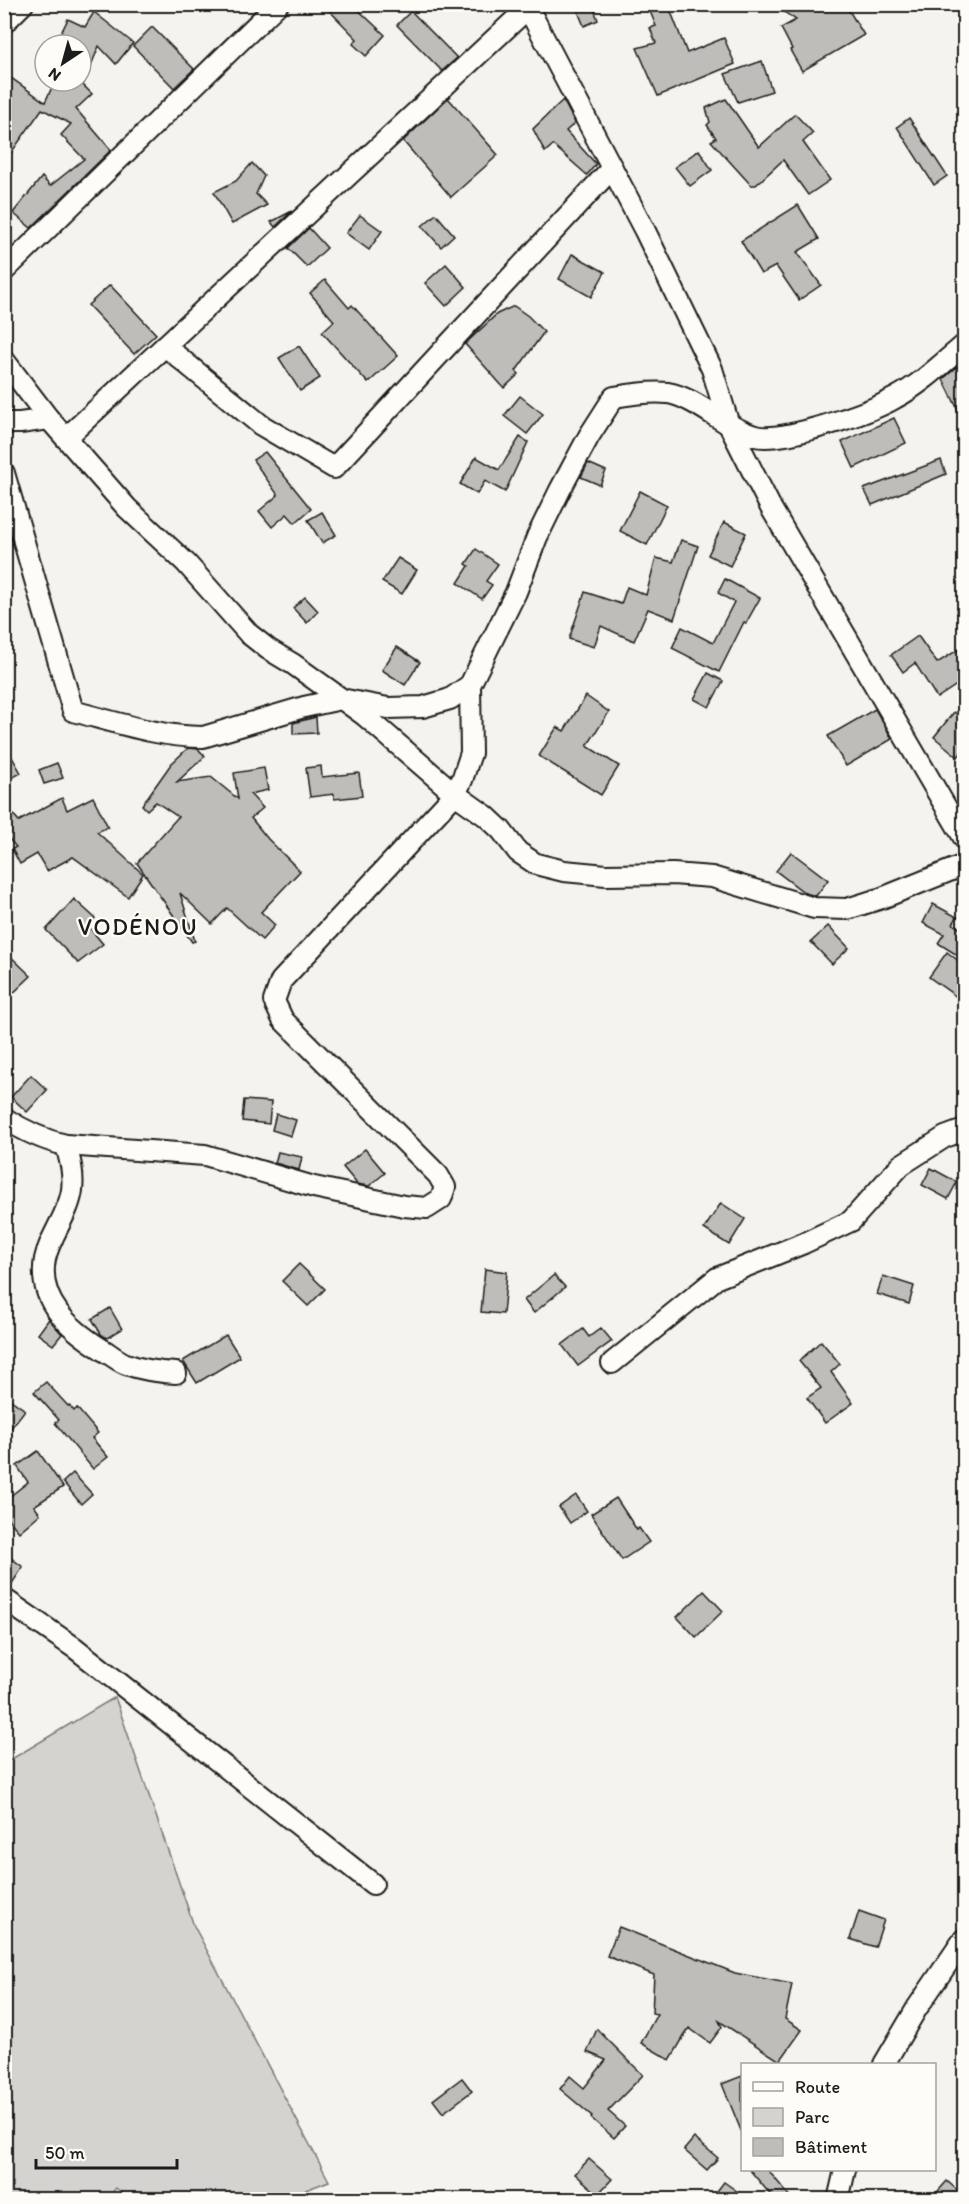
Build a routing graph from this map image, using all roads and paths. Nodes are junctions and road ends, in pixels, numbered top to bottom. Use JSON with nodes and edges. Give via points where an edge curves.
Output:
{"nodes":[{"id":1,"x":23,"y":4,"type":"edge"},
{"id":2,"x":278,"y":4,"type":"edge"},
{"id":3,"x":527,"y":7,"type":"edge"},
{"id":4,"x":4,"y":22,"type":"edge"},
{"id":5,"x":612,"y":168,"type":"junction"},
{"id":6,"x":4,"y":271,"type":"edge"},
{"id":7,"x":964,"y":345,"type":"edge"},
{"id":8,"x":165,"y":346,"type":"junction"},
{"id":9,"x":4,"y":360,"type":"edge"},
{"id":10,"x":49,"y":419,"type":"junction"},
{"id":11,"x":4,"y":423,"type":"edge"},
{"id":12,"x":729,"y":425,"type":"junction"},
{"id":13,"x":66,"y":438,"type":"junction"},
{"id":14,"x":4,"y":473,"type":"edge"},
{"id":15,"x":470,"y":685,"type":"junction"},
{"id":16,"x":341,"y":699,"type":"junction"},
{"id":17,"x":455,"y":795,"type":"junction"},
{"id":18,"x":964,"y":838,"type":"edge"},
{"id":19,"x":964,"y":864,"type":"edge"},
{"id":20,"x":4,"y":1118,"type":"edge"},
{"id":21,"x":964,"y":1130,"type":"edge"},
{"id":22,"x":66,"y":1145,"type":"junction"},
{"id":23,"x":612,"y":1363,"type":"dead end"},
{"id":24,"x":176,"y":1373,"type":"dead end"},
{"id":25,"x":4,"y":1599,"type":"edge"},
{"id":26,"x":373,"y":1884,"type":"dead end"},
{"id":27,"x":964,"y":1939,"type":"edge"},
{"id":28,"x":885,"y":2063,"type":"edge"},
{"id":29,"x":845,"y":2171,"type":"edge"},
{"id":30,"x":838,"y":2199,"type":"edge"}],
"edges":[{"from":1,"to":4,"type":"street"},
{"from":2,"to":6,"type":"street"},
{"from":3,"to":5,"type":"street"},
{"from":3,"to":8,"type":"street"},
{"from":5,"to":8,"type":"street","via":[[334,468],[261,425]]},
{"from":5,"to":12,"type":"street","via":[[712,369]]},
{"from":7,"to":12,"type":"street","via":[[895,399],[844,418],[778,437],[756,436]]},
{"from":8,"to":13,"type":"street"},
{"from":9,"to":10,"type":"street"},
{"from":10,"to":11,"type":"street"},
{"from":10,"to":13,"type":"street"},
{"from":12,"to":15,"type":"street","via":[[670,393],[614,397],[560,490]]},
{"from":12,"to":18,"type":"street","via":[[771,508]]},
{"from":13,"to":16,"type":"street","via":[[127,508],[202,580],[249,634]]},
{"from":14,"to":16,"type":"street","via":[[73,711],[130,726],[202,737]]},
{"from":15,"to":16,"type":"street","via":[[450,699],[423,707],[388,708]]},
{"from":15,"to":17,"type":"street","via":[[471,753]]},
{"from":16,"to":17,"type":"street"},
{"from":17,"to":19,"type":"street","via":[[486,816],[518,852],[536,864],[585,873],[712,877],[814,908],[847,909]]},
{"from":17,"to":22,"type":"street","via":[[281,981],[274,1001],[283,1020],[438,1174],[445,1187],[441,1199],[427,1208],[404,1206],[314,1187],[205,1155]]},
{"from":20,"to":22,"type":"street","via":[[34,1136]]},
{"from":21,"to":23,"type":"street","via":[[945,1137],[901,1165],[850,1221],[717,1278]]},
{"from":22,"to":24,"type":"street","via":[[73,1176],[72,1192],[45,1261],[50,1302],[67,1324],[124,1363],[146,1371]]},
{"from":25,"to":26,"type":"street","via":[[75,1648]]},
{"from":27,"to":28,"type":"street"},
{"from":29,"to":30,"type":"street"}]}
